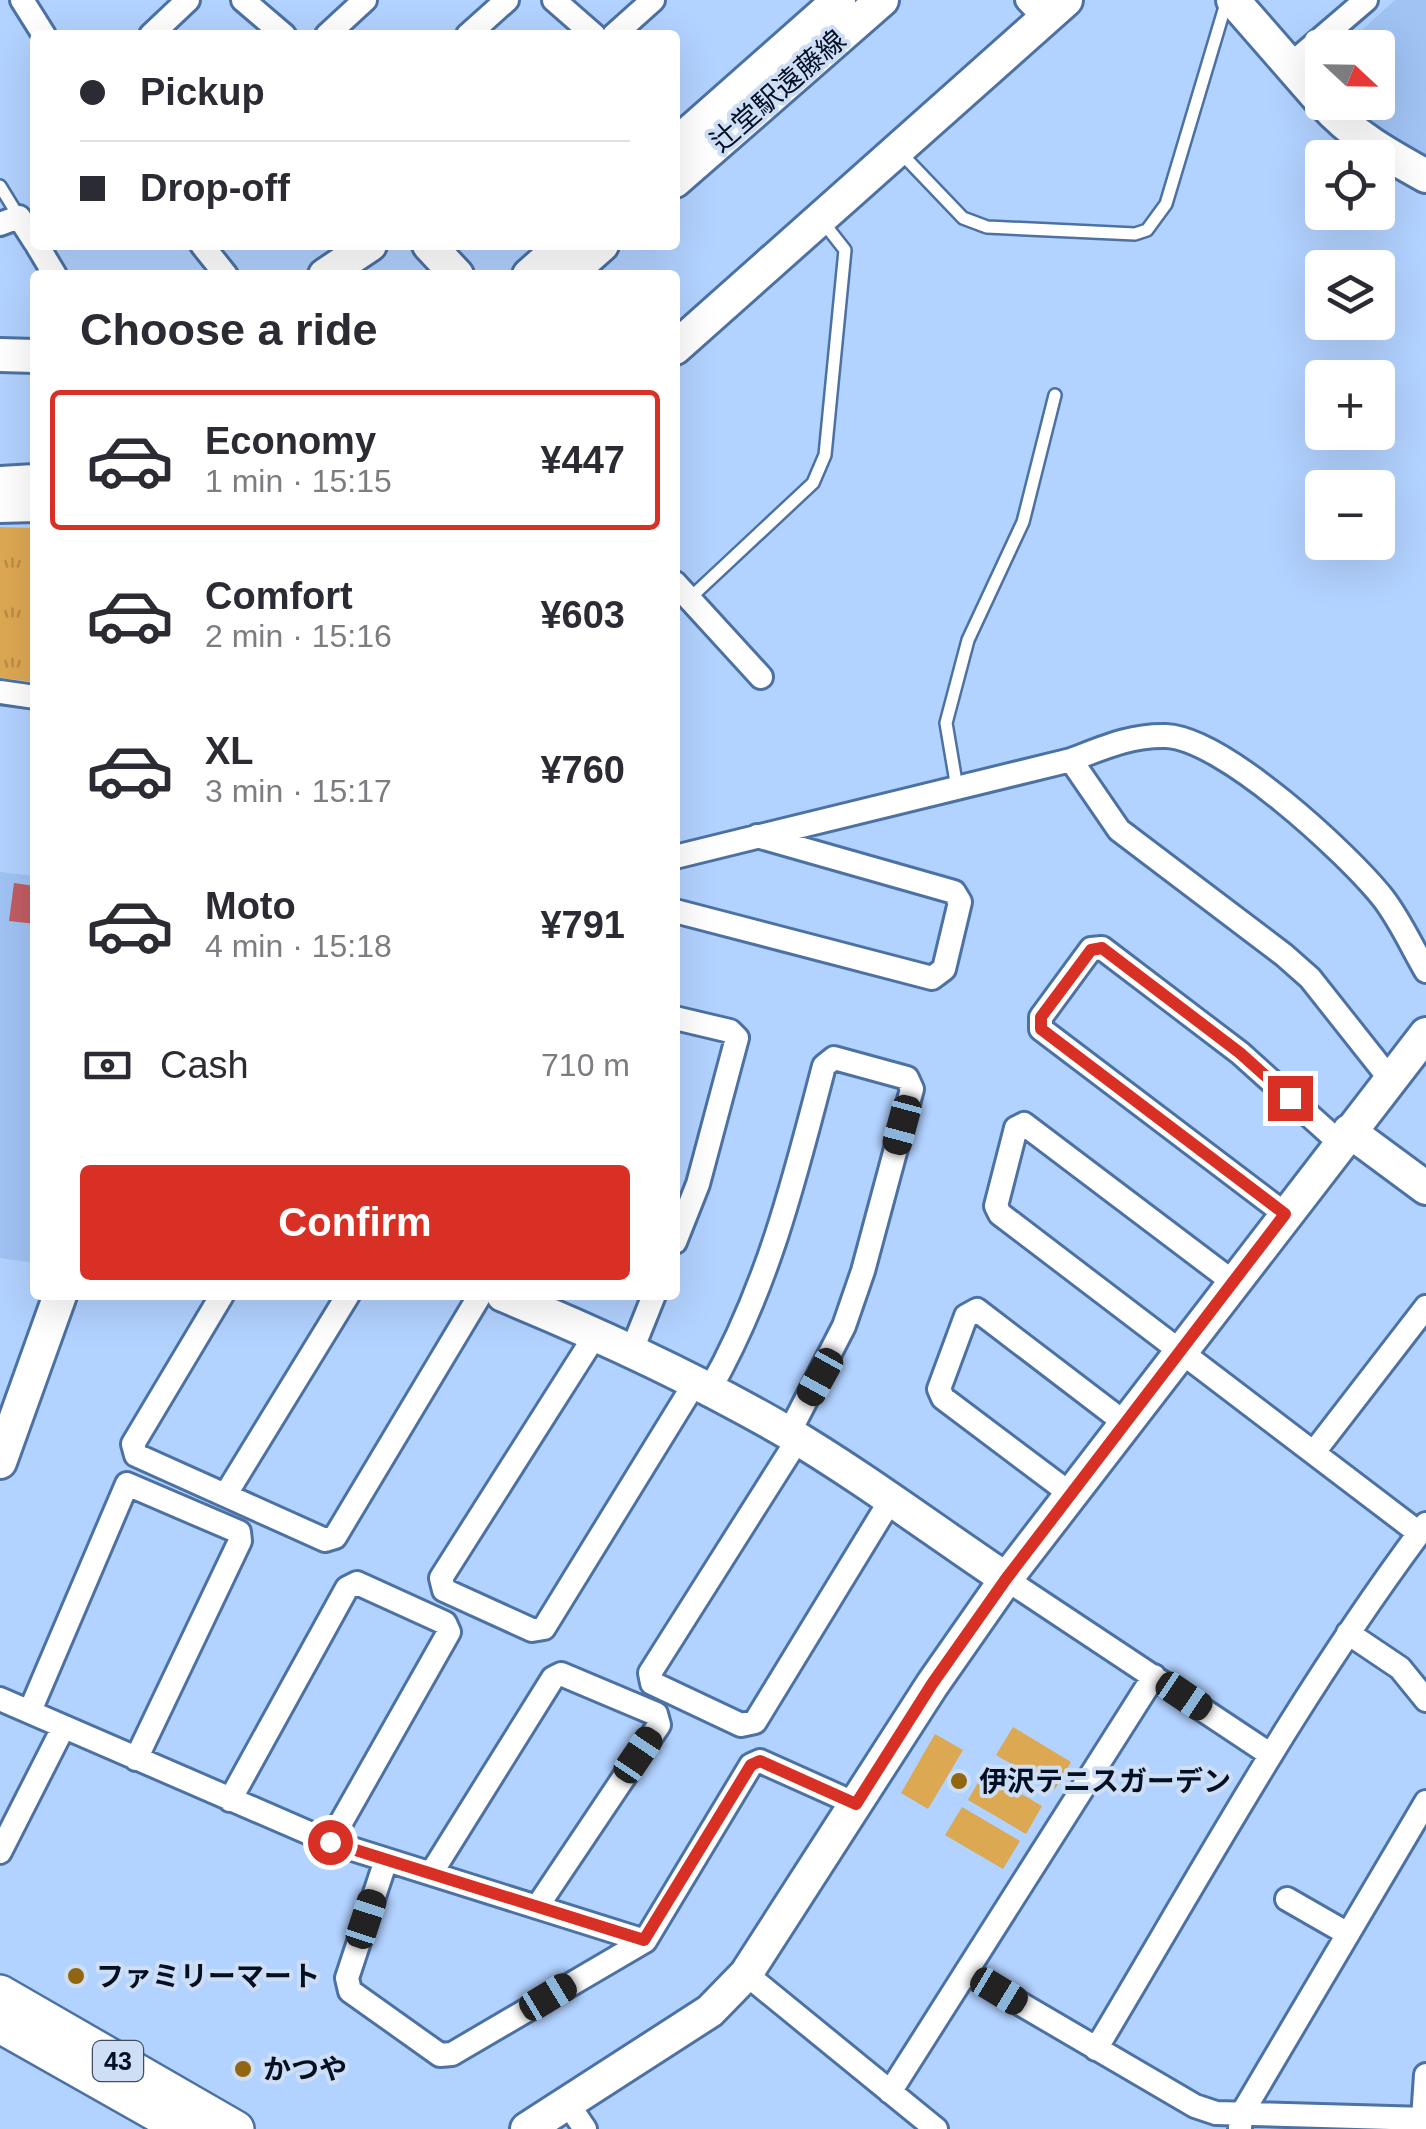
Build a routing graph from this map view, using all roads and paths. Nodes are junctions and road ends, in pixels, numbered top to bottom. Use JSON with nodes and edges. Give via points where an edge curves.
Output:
{"nodes":[{"id":1,"x":22,"y":0,"type":"edge"},
{"id":2,"x":188,"y":0,"type":"edge"},
{"id":3,"x":244,"y":0,"type":"edge"},
{"id":4,"x":366,"y":0,"type":"edge"},
{"id":5,"x":507,"y":0,"type":"edge"},
{"id":6,"x":554,"y":0,"type":"edge"},
{"id":7,"x":653,"y":0,"type":"edge"},
{"id":8,"x":839,"y":0,"type":"edge"},
{"id":9,"x":882,"y":0,"type":"edge"},
{"id":10,"x":1230,"y":0,"type":"edge"},
{"id":11,"x":1366,"y":0,"type":"edge"},
{"id":12,"x":1045,"y":6,"type":"edge"},
{"id":13,"x":41,"y":30,"type":"edge"},
{"id":14,"x":156,"y":30,"type":"edge"},
{"id":15,"x":278,"y":30,"type":"edge"},
{"id":16,"x":333,"y":30,"type":"edge"},
{"id":17,"x":474,"y":30,"type":"edge"},
{"id":18,"x":588,"y":30,"type":"edge"},
{"id":19,"x":620,"y":30,"type":"edge"},
{"id":20,"x":1289,"y":66,"type":"junction"},
{"id":21,"x":1305,"y":83,"type":"edge"},
{"id":22,"x":1339,"y":120,"type":"edge"},
{"id":23,"x":680,"y":142,"type":"edge"},
{"id":24,"x":897,"y":149,"type":"junction"},
{"id":25,"x":1426,"y":176,"type":"edge"},
{"id":26,"x":680,"y":177,"type":"edge"},
{"id":27,"x":0,"y":186,"type":"edge"},
{"id":28,"x":820,"y":219,"type":"junction"},
{"id":29,"x":26,"y":231,"type":"edge"},
{"id":30,"x":206,"y":250,"type":"edge"},
{"id":31,"x":362,"y":250,"type":"edge"},
{"id":32,"x":434,"y":250,"type":"edge"},
{"id":33,"x":557,"y":250,"type":"edge"},
{"id":34,"x":596,"y":250,"type":"edge"},
{"id":35,"x":222,"y":270,"type":"edge"},
{"id":36,"x":332,"y":270,"type":"edge"},
{"id":37,"x":452,"y":270,"type":"edge"},
{"id":38,"x":535,"y":270,"type":"edge"},
{"id":39,"x":574,"y":270,"type":"edge"},
{"id":40,"x":680,"y":344,"type":"edge"},
{"id":41,"x":0,"y":355,"type":"edge"},
{"id":42,"x":30,"y":356,"type":"edge"},
{"id":43,"x":1055,"y":394,"type":"dead end"},
{"id":44,"x":30,"y":482,"type":"edge"},
{"id":45,"x":0,"y":483,"type":"edge"},
{"id":46,"x":30,"y":505,"type":"edge"},
{"id":47,"x":0,"y":506,"type":"edge"},
{"id":48,"x":682,"y":591,"type":"edge"},
{"id":49,"x":762,"y":677,"type":"dead end"},
{"id":50,"x":0,"y":692,"type":"edge"},
{"id":51,"x":30,"y":696,"type":"edge"},
{"id":52,"x":1071,"y":760,"type":"junction"},
{"id":53,"x":957,"y":788,"type":"junction"},
{"id":54,"x":756,"y":836,"type":"junction"},
{"id":55,"x":680,"y":856,"type":"edge"},
{"id":56,"x":680,"y":913,"type":"edge"},
{"id":57,"x":1426,"y":971,"type":"edge"},
{"id":58,"x":680,"y":1019,"type":"edge"},
{"id":59,"x":1426,"y":1034,"type":"edge"},
{"id":60,"x":1390,"y":1079,"type":"junction"},
{"id":61,"x":1345,"y":1137,"type":"junction"},
{"id":62,"x":1426,"y":1188,"type":"edge"},
{"id":63,"x":1285,"y":1214,"type":"junction"},
{"id":64,"x":680,"y":1229,"type":"edge"},
{"id":65,"x":1233,"y":1282,"type":"junction"},
{"id":66,"x":58,"y":1300,"type":"edge"},
{"id":67,"x":219,"y":1300,"type":"edge"},
{"id":68,"x":345,"y":1300,"type":"edge"},
{"id":69,"x":477,"y":1300,"type":"edge"},
{"id":70,"x":652,"y":1300,"type":"edge"},
{"id":71,"x":551,"y":1304,"type":"edge"},
{"id":72,"x":1426,"y":1307,"type":"edge"},
{"id":73,"x":596,"y":1334,"type":"junction"},
{"id":74,"x":632,"y":1350,"type":"junction"},
{"id":75,"x":1180,"y":1351,"type":"junction"},
{"id":76,"x":703,"y":1385,"type":"junction"},
{"id":77,"x":1125,"y":1423,"type":"junction"},
{"id":78,"x":793,"y":1436,"type":"junction"},
{"id":79,"x":1314,"y":1452,"type":"junction"},
{"id":80,"x":0,"y":1462,"type":"edge"},
{"id":81,"x":226,"y":1494,"type":"junction"},
{"id":82,"x":1072,"y":1495,"type":"junction"},
{"id":83,"x":890,"y":1500,"type":"junction"},
{"id":84,"x":1423,"y":1529,"type":"edge"},
{"id":85,"x":1006,"y":1579,"type":"junction"},
{"id":86,"x":1348,"y":1633,"type":"junction"},
{"id":87,"x":1154,"y":1676,"type":"junction"},
{"id":88,"x":0,"y":1699,"type":"edge"},
{"id":89,"x":1426,"y":1700,"type":"edge"},
{"id":90,"x":30,"y":1711,"type":"junction"},
{"id":91,"x":64,"y":1728,"type":"junction"},
{"id":92,"x":1271,"y":1755,"type":"junction"},
{"id":93,"x":136,"y":1760,"type":"junction"},
{"id":94,"x":230,"y":1800,"type":"junction"},
{"id":95,"x":1426,"y":1802,"type":"edge"},
{"id":96,"x":856,"y":1804,"type":"junction"},
{"id":97,"x":330,"y":1842,"type":"junction"},
{"id":98,"x":0,"y":1852,"type":"edge"},
{"id":99,"x":386,"y":1860,"type":"junction"},
{"id":100,"x":432,"y":1872,"type":"junction"},
{"id":101,"x":1286,"y":1899,"type":"dead end"},
{"id":102,"x":537,"y":1906,"type":"junction"},
{"id":103,"x":1348,"y":1934,"type":"junction"},
{"id":104,"x":644,"y":1940,"type":"junction"},
{"id":105,"x":966,"y":1972,"type":"junction"},
{"id":106,"x":746,"y":1974,"type":"junction"},
{"id":107,"x":0,"y":1993,"type":"edge"},
{"id":108,"x":0,"y":2025,"type":"edge"},
{"id":109,"x":1096,"y":2049,"type":"junction"},
{"id":110,"x":1426,"y":2075,"type":"edge"},
{"id":111,"x":890,"y":2092,"type":"junction"},
{"id":112,"x":576,"y":2116,"type":"edge"},
{"id":113,"x":1425,"y":2119,"type":"edge"},
{"id":114,"x":1241,"y":2122,"type":"edge"},
{"id":115,"x":184,"y":2129,"type":"edge"},
{"id":116,"x":236,"y":2129,"type":"edge"},
{"id":117,"x":527,"y":2129,"type":"edge"},
{"id":118,"x":936,"y":2129,"type":"edge"}],
"edges":[{"from":1,"to":13,"type":"street"},
{"from":2,"to":14,"type":"street"},
{"from":3,"to":15,"type":"street"},
{"from":4,"to":16,"type":"street"},
{"from":5,"to":17,"type":"street"},
{"from":6,"to":18,"type":"street"},
{"from":7,"to":19,"type":"street"},
{"from":8,"to":23,"type":"street","name":"辻堂駅遠藤線"},
{"from":9,"to":26,"type":"street","name":"辻堂駅遠藤線"},
{"from":10,"to":20,"type":"street"},
{"from":10,"to":24,"type":"lane","via":[[1166,204],[1146,230],[987,228],[963,218]]},
{"from":11,"to":20,"type":"street"},
{"from":12,"to":24,"type":"street"},
{"from":20,"to":21,"type":"street"},
{"from":22,"to":25,"type":"street"},
{"from":24,"to":28,"type":"street"},
{"from":27,"to":29,"type":"lane"},
{"from":28,"to":40,"type":"street"},
{"from":28,"to":48,"type":"lane","via":[[845,250],[825,455],[813,483]]},
{"from":30,"to":35,"type":"street"},
{"from":31,"to":36,"type":"street"},
{"from":32,"to":37,"type":"street"},
{"from":33,"to":38,"type":"street"},
{"from":34,"to":39,"type":"street"},
{"from":41,"to":42,"type":"street"},
{"from":43,"to":53,"type":"lane","via":[[1023,522],[968,640],[946,723]]},
{"from":44,"to":45,"type":"street"},
{"from":46,"to":47,"type":"street"},
{"from":48,"to":49,"type":"street"},
{"from":50,"to":51,"type":"street"},
{"from":52,"to":53,"type":"street"},
{"from":52,"to":57,"type":"street","via":[[1128,738],[1170,736],[1205,747],[1346,858],[1385,901]]},
{"from":52,"to":60,"type":"street","via":[[1119,830],[1310,978]]},
{"from":53,"to":54,"type":"street"},
{"from":54,"to":55,"type":"street"},
{"from":54,"to":56,"type":"street","via":[[954,892],[960,902],[944,969],[932,978]]},
{"from":58,"to":64,"type":"street","via":[[737,1038]]},
{"from":59,"to":60,"type":"street"},
{"from":60,"to":61,"type":"street"},
{"from":61,"to":62,"type":"street"},
{"from":61,"to":63,"type":"street"},
{"from":61,"to":63,"type":"street","via":[[1102,948],[1091,950],[1041,1017],[1041,1029]]},
{"from":63,"to":65,"type":"street"},
{"from":65,"to":75,"type":"street"},
{"from":65,"to":75,"type":"street","via":[[1024,1124],[1016,1128],[996,1206],[1000,1214]]},
{"from":66,"to":80,"type":"street"},
{"from":67,"to":81,"type":"street","via":[[132,1444],[136,1456]]},
{"from":68,"to":81,"type":"street"},
{"from":69,"to":81,"type":"street","via":[[335,1536],[325,1540]]},
{"from":70,"to":74,"type":"street"},
{"from":71,"to":73,"type":"street"},
{"from":72,"to":79,"type":"street"},
{"from":73,"to":74,"type":"street"},
{"from":73,"to":76,"type":"street","via":[[441,1578],[444,1590],[532,1630],[544,1628]]},
{"from":74,"to":76,"type":"street"},
{"from":75,"to":77,"type":"street"},
{"from":75,"to":79,"type":"street"},
{"from":76,"to":78,"type":"street"},
{"from":76,"to":78,"type":"street","via":[[731,1353],[764,1281],[824,1066],[834,1058],[907,1078],[912,1089],[864,1272]]},
{"from":77,"to":82,"type":"street"},
{"from":77,"to":82,"type":"street","via":[[976,1310],[966,1316],[939,1388],[942,1398]]},
{"from":78,"to":83,"type":"street"},
{"from":78,"to":83,"type":"street","via":[[650,1672],[652,1683],[741,1725],[755,1722]]},
{"from":79,"to":84,"type":"street"},
{"from":82,"to":85,"type":"street"},
{"from":83,"to":85,"type":"street"},
{"from":84,"to":86,"type":"street"},
{"from":85,"to":87,"type":"street"},
{"from":85,"to":96,"type":"street"},
{"from":86,"to":89,"type":"street","via":[[1400,1668]]},
{"from":86,"to":92,"type":"street"},
{"from":87,"to":92,"type":"street"},
{"from":87,"to":105,"type":"street"},
{"from":88,"to":90,"type":"street"},
{"from":90,"to":91,"type":"street"},
{"from":90,"to":93,"type":"street","via":[[126,1484],[239,1532]]},
{"from":91,"to":93,"type":"street"},
{"from":91,"to":98,"type":"street"},
{"from":92,"to":109,"type":"street"},
{"from":93,"to":94,"type":"street"},
{"from":94,"to":97,"type":"street"},
{"from":94,"to":97,"type":"street","via":[[347,1588],[357,1583],[445,1623],[449,1632]]},
{"from":95,"to":103,"type":"street"},
{"from":96,"to":104,"type":"street","via":[[760,1761],[751,1765]]},
{"from":96,"to":106,"type":"street"},
{"from":97,"to":99,"type":"street"},
{"from":99,"to":100,"type":"street"},
{"from":99,"to":104,"type":"street","via":[[347,1978],[350,1991],[440,2055],[452,2054]]},
{"from":100,"to":102,"type":"street"},
{"from":100,"to":102,"type":"street","via":[[561,1674],[656,1714],[658,1725]]},
{"from":101,"to":103,"type":"street"},
{"from":102,"to":104,"type":"street"},
{"from":103,"to":114,"type":"street"},
{"from":105,"to":109,"type":"street"},
{"from":105,"to":111,"type":"street"},
{"from":106,"to":111,"type":"street"},
{"from":106,"to":112,"type":"street","via":[[710,2011]]},
{"from":107,"to":116,"type":"main road","number":"43"},
{"from":108,"to":115,"type":"main road","number":"43"},
{"from":109,"to":114,"type":"street","via":[[1195,2106]]},
{"from":110,"to":113,"type":"street"},
{"from":111,"to":118,"type":"street"},
{"from":112,"to":117,"type":"street"},
{"from":113,"to":114,"type":"street"}]}
